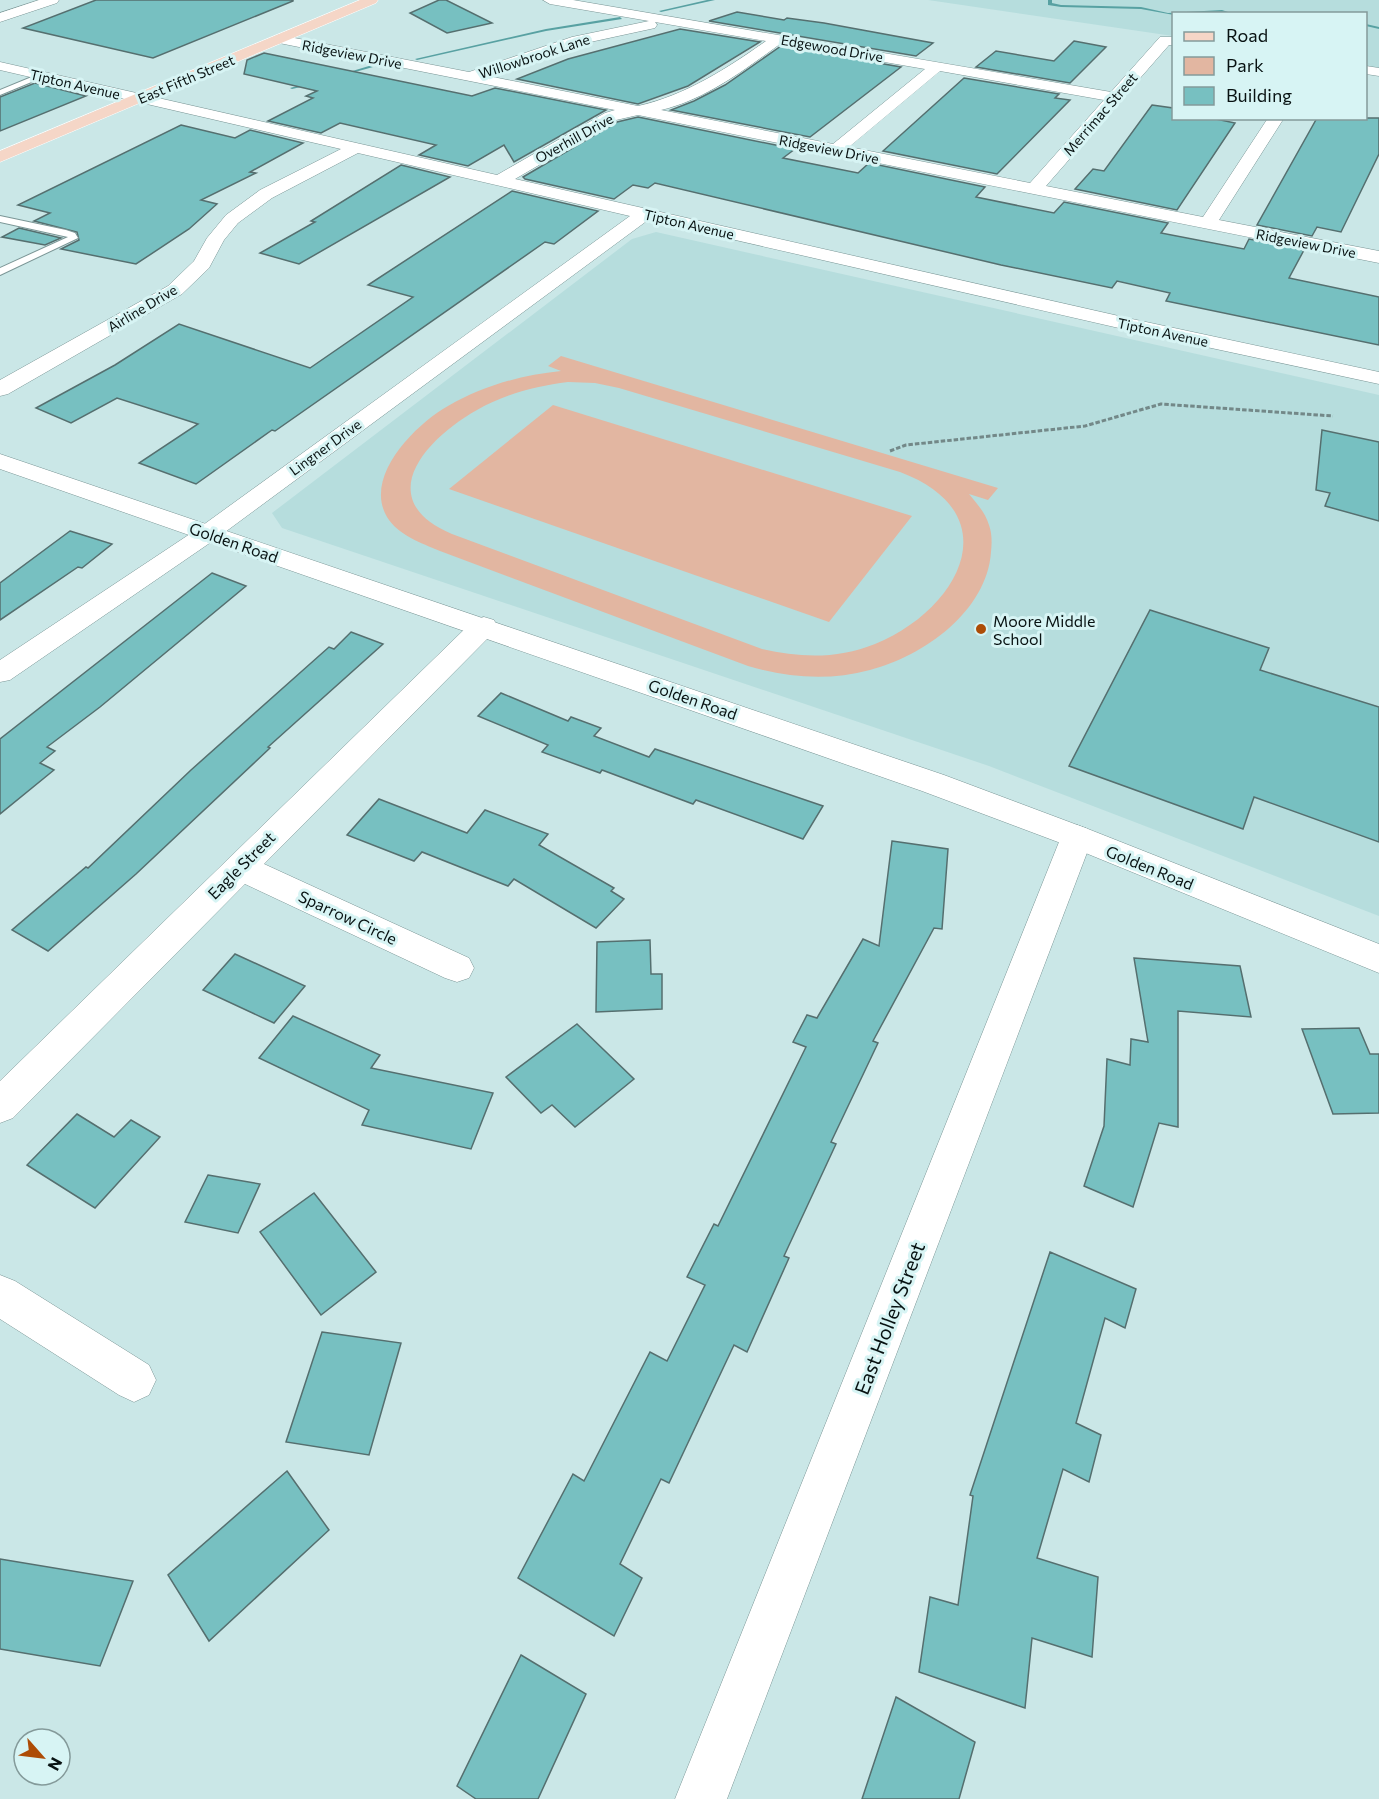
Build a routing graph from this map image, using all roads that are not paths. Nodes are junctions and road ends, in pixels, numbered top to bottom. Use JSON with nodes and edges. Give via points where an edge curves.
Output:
{"nodes":[{"id":1,"x":52,"y":0,"type":"edge"},
{"id":2,"x":550,"y":0,"type":"edge"},
{"id":3,"x":365,"y":1,"type":"edge"},
{"id":4,"x":0,"y":18,"type":"edge"},
{"id":5,"x":670,"y":21,"type":"junction"},
{"id":6,"x":279,"y":39,"type":"junction"},
{"id":7,"x":778,"y":39,"type":"junction"},
{"id":8,"x":1169,"y":41,"type":"edge"},
{"id":9,"x":0,"y":66,"type":"edge"},
{"id":10,"x":937,"y":66,"type":"junction"},
{"id":11,"x":42,"y":76,"type":"junction"},
{"id":12,"x":470,"y":77,"type":"junction"},
{"id":13,"x":0,"y":93,"type":"edge"},
{"id":14,"x":1115,"y":97,"type":"junction"},
{"id":15,"x":138,"y":99,"type":"junction"},
{"id":16,"x":636,"y":111,"type":"junction"},
{"id":17,"x":1275,"y":120,"type":"edge"},
{"id":18,"x":355,"y":148,"type":"junction"},
{"id":19,"x":836,"y":150,"type":"junction"},
{"id":20,"x":0,"y":157,"type":"edge"},
{"id":21,"x":501,"y":180,"type":"junction"},
{"id":22,"x":1035,"y":188,"type":"junction"},
{"id":23,"x":644,"y":214,"type":"junction"},
{"id":24,"x":0,"y":219,"type":"edge"},
{"id":25,"x":1208,"y":223,"type":"junction"},
{"id":26,"x":1379,"y":257,"type":"edge"},
{"id":27,"x":0,"y":272,"type":"edge"},
{"id":28,"x":1379,"y":378,"type":"edge"},
{"id":29,"x":0,"y":389,"type":"edge"},
{"id":30,"x":0,"y":461,"type":"edge"},
{"id":31,"x":208,"y":533,"type":"junction"},
{"id":32,"x":484,"y":626,"type":"junction"},
{"id":33,"x":0,"y":673,"type":"edge"},
{"id":34,"x":1077,"y":837,"type":"junction"},
{"id":35,"x":239,"y":867,"type":"junction"},
{"id":36,"x":1379,"y":959,"type":"edge"},
{"id":37,"x":457,"y":968,"type":"dead end"},
{"id":38,"x":0,"y":1106,"type":"edge"},
{"id":39,"x":0,"y":1295,"type":"edge"},
{"id":40,"x":134,"y":1380,"type":"dead end"},
{"id":41,"x":701,"y":1799,"type":"edge"}],
"edges":[{"from":1,"to":4,"type":"street"},
{"from":2,"to":5,"type":"street","name":"Edgewood Drive"},
{"from":3,"to":6,"type":"main road","name":"East Fifth Street"},
{"from":5,"to":7,"type":"street","name":"Edgewood Drive"},
{"from":5,"to":12,"type":"street","name":"Willowbrook Lane","via":[[578,40]]},
{"from":6,"to":12,"type":"street","name":"Ridgeview Drive"},
{"from":6,"to":15,"type":"main road","name":"East Fifth Street"},
{"from":7,"to":10,"type":"street","name":"Edgewood Drive"},
{"from":7,"to":16,"type":"street","name":"Overhill Drive","via":[[699,90]]},
{"from":8,"to":14,"type":"street","name":"Merrimac Street"},
{"from":9,"to":11,"type":"street","name":"Tipton Avenue"},
{"from":10,"to":14,"type":"street","name":"Edgewood Drive"},
{"from":10,"to":19,"type":"street"},
{"from":11,"to":13,"type":"lane"},
{"from":11,"to":15,"type":"street","name":"Tipton Avenue"},
{"from":12,"to":16,"type":"street","name":"Ridgeview Drive"},
{"from":14,"to":22,"type":"street","name":"Merrimac Street"},
{"from":15,"to":18,"type":"street","name":"Tipton Avenue"},
{"from":15,"to":20,"type":"main road","name":"East Fifth Street"},
{"from":16,"to":19,"type":"street","name":"Ridgeview Drive"},
{"from":16,"to":21,"type":"street","name":"Overhill Drive","via":[[611,116]]},
{"from":17,"to":25,"type":"street"},
{"from":18,"to":21,"type":"street","name":"Tipton Avenue"},
{"from":18,"to":29,"type":"street","name":"Airline Drive","via":[[266,194],[232,219],[202,264],[175,290]]},
{"from":19,"to":22,"type":"street","name":"Ridgeview Drive"},
{"from":21,"to":23,"type":"street","name":"Tipton Avenue"},
{"from":22,"to":25,"type":"street","name":"Ridgeview Drive"},
{"from":23,"to":28,"type":"street","name":"Tipton Avenue"},
{"from":23,"to":31,"type":"street","name":"Lingner Drive"},
{"from":24,"to":27,"type":"lane","via":[[72,234],[73,238]]},
{"from":25,"to":26,"type":"street","name":"Ridgeview Drive"},
{"from":30,"to":31,"type":"street","name":"Golden Road"},
{"from":31,"to":32,"type":"street","name":"Golden Road"},
{"from":31,"to":33,"type":"street","name":"Lingner Drive"},
{"from":32,"to":34,"type":"street","name":"Golden Road"},
{"from":32,"to":35,"type":"street","name":"Eagle Street"},
{"from":34,"to":36,"type":"street","name":"Golden Road"},
{"from":34,"to":41,"type":"street","name":"East Holley Street"},
{"from":35,"to":37,"type":"street","name":"Sparrow Circle"},
{"from":35,"to":38,"type":"street","name":"Eagle Street"},
{"from":39,"to":40,"type":"street"}]}
